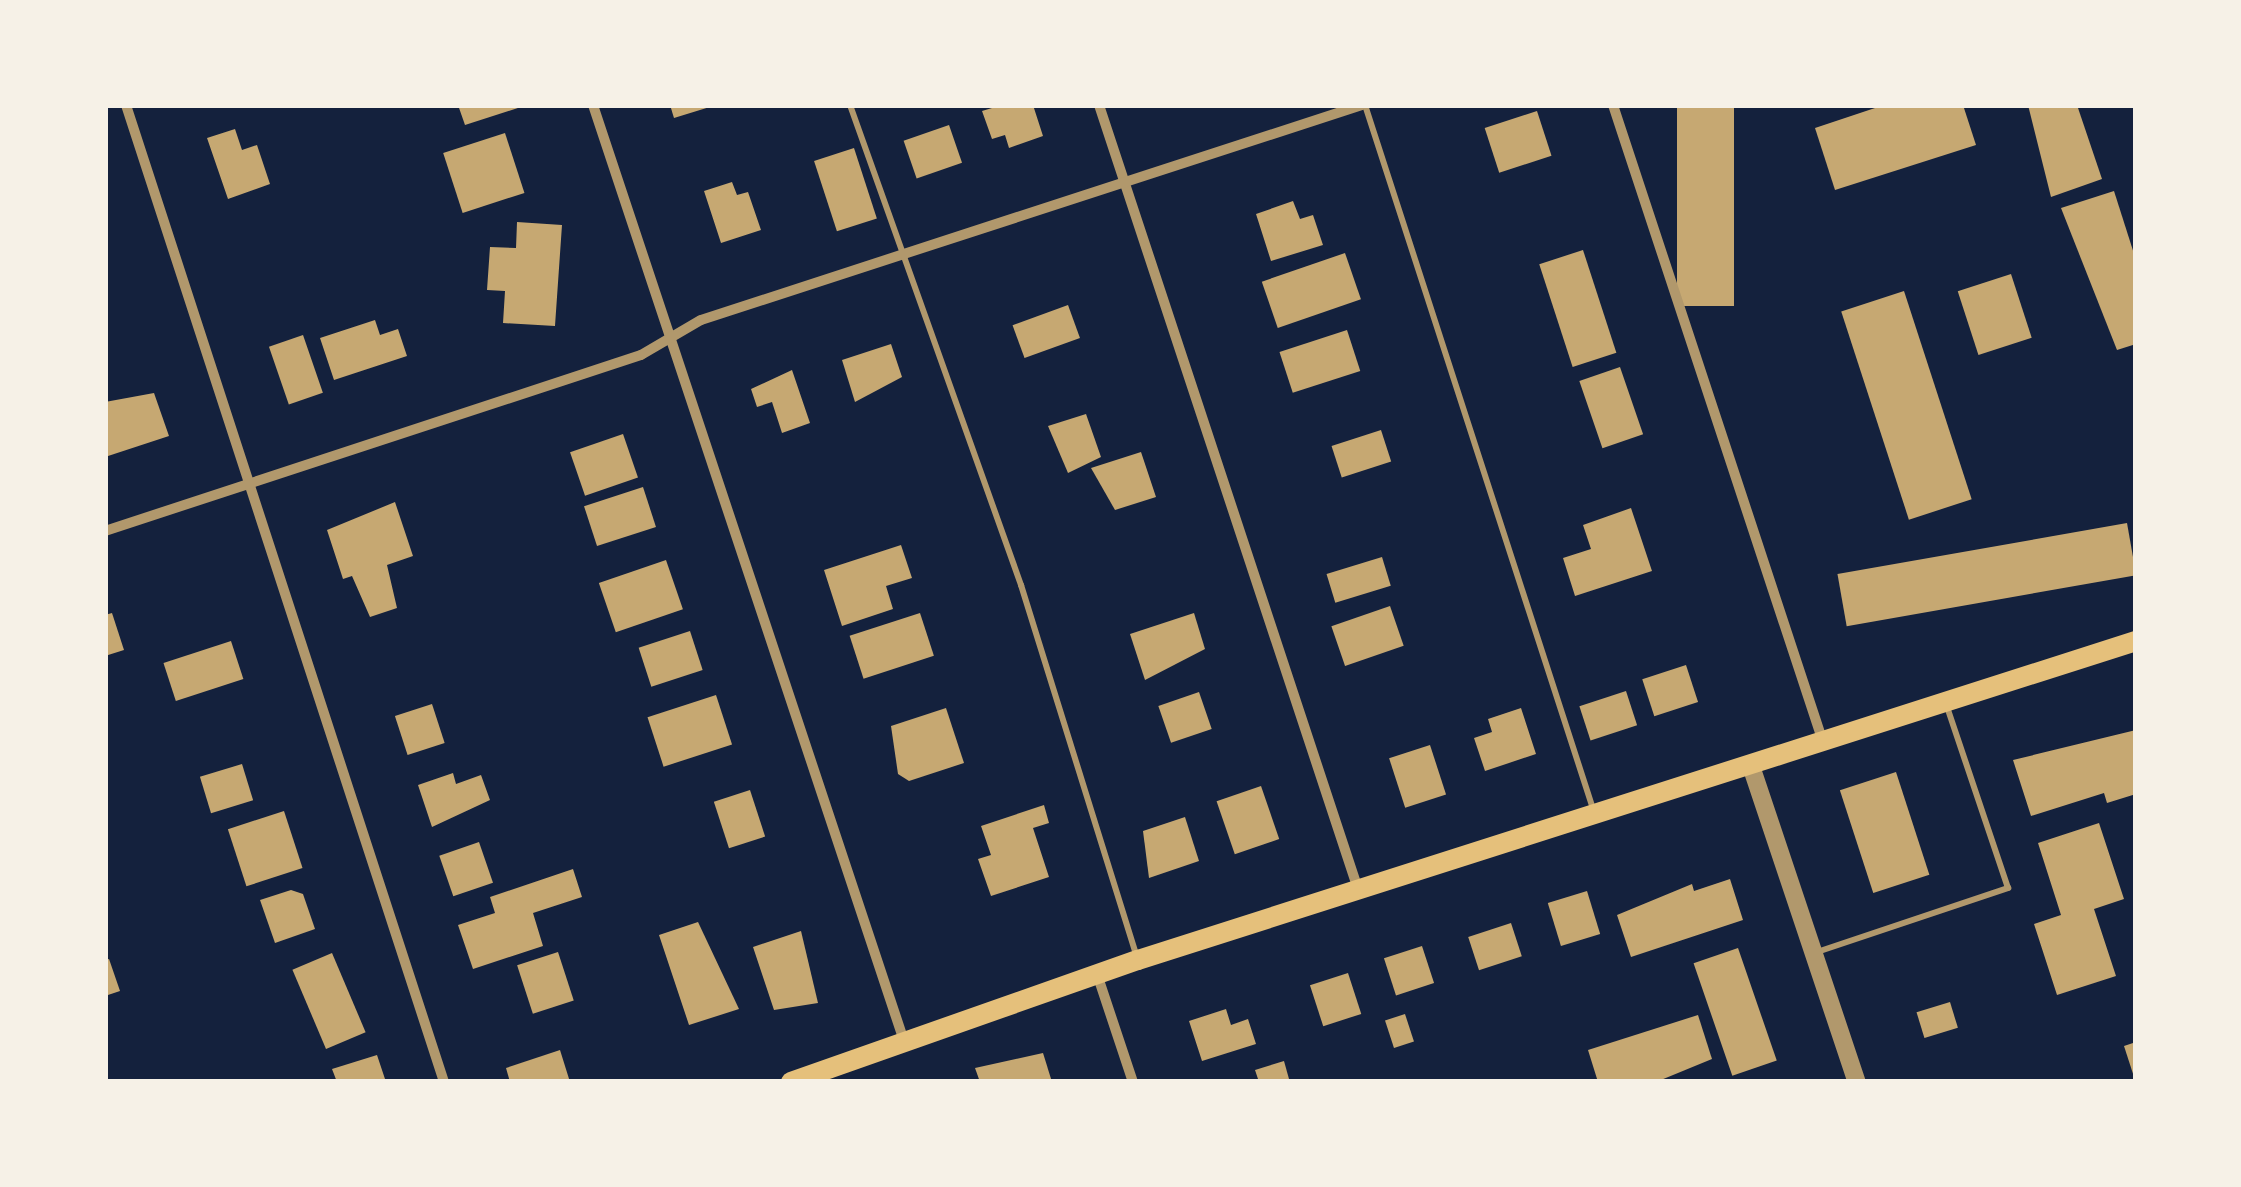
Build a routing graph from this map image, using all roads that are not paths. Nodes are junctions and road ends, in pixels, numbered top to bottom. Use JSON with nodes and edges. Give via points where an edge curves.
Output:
{"nodes":[{"id":1,"x":126,"y":105,"type":"edge"},
{"id":2,"x":594,"y":105,"type":"edge"},
{"id":3,"x":850,"y":105,"type":"edge"},
{"id":4,"x":1100,"y":105,"type":"edge"},
{"id":5,"x":1364,"y":105,"type":"edge"},
{"id":6,"x":1613,"y":105,"type":"edge"},
{"id":7,"x":1125,"y":182,"type":"junction"},
{"id":8,"x":899,"y":256,"type":"junction"},
{"id":9,"x":670,"y":337,"type":"junction"},
{"id":10,"x":250,"y":484,"type":"junction"},
{"id":11,"x":105,"y":531,"type":"edge"},
{"id":12,"x":2136,"y":641,"type":"edge"},
{"id":13,"x":1946,"y":703,"type":"junction"},
{"id":14,"x":1824,"y":743,"type":"junction"},
{"id":15,"x":1751,"y":766,"type":"junction"},
{"id":16,"x":1595,"y":814,"type":"junction"},
{"id":17,"x":1358,"y":889,"type":"junction"},
{"id":18,"x":1814,"y":953,"type":"junction"},
{"id":19,"x":1138,"y":960,"type":"junction"},
{"id":20,"x":1097,"y":974,"type":"junction"},
{"id":21,"x":906,"y":1045,"type":"junction"},
{"id":22,"x":444,"y":1082,"type":"edge"},
{"id":23,"x":792,"y":1082,"type":"edge"},
{"id":24,"x":1133,"y":1082,"type":"edge"},
{"id":25,"x":1857,"y":1082,"type":"edge"}],
"edges":[{"from":1,"to":10,"type":"street"},
{"from":2,"to":9,"type":"street"},
{"from":3,"to":8,"type":"lane"},
{"from":4,"to":7,"type":"street"},
{"from":5,"to":7,"type":"street"},
{"from":5,"to":16,"type":"lane"},
{"from":6,"to":14,"type":"street"},
{"from":7,"to":8,"type":"street"},
{"from":7,"to":17,"type":"street"},
{"from":8,"to":9,"type":"street"},
{"from":8,"to":19,"type":"lane","via":[[1022,586]]},
{"from":9,"to":10,"type":"street","via":[[641,355]]},
{"from":9,"to":21,"type":"street"},
{"from":10,"to":11,"type":"street"},
{"from":10,"to":22,"type":"street"},
{"from":12,"to":13,"type":"main road"},
{"from":13,"to":14,"type":"main road"},
{"from":13,"to":18,"type":"lane","via":[[2008,888]]},
{"from":14,"to":15,"type":"main road"},
{"from":15,"to":16,"type":"main road"},
{"from":15,"to":18,"type":"street"},
{"from":16,"to":17,"type":"main road"},
{"from":17,"to":19,"type":"main road"},
{"from":18,"to":25,"type":"street"},
{"from":19,"to":20,"type":"main road"},
{"from":20,"to":21,"type":"main road"},
{"from":20,"to":24,"type":"street"},
{"from":21,"to":23,"type":"main road"}]}
